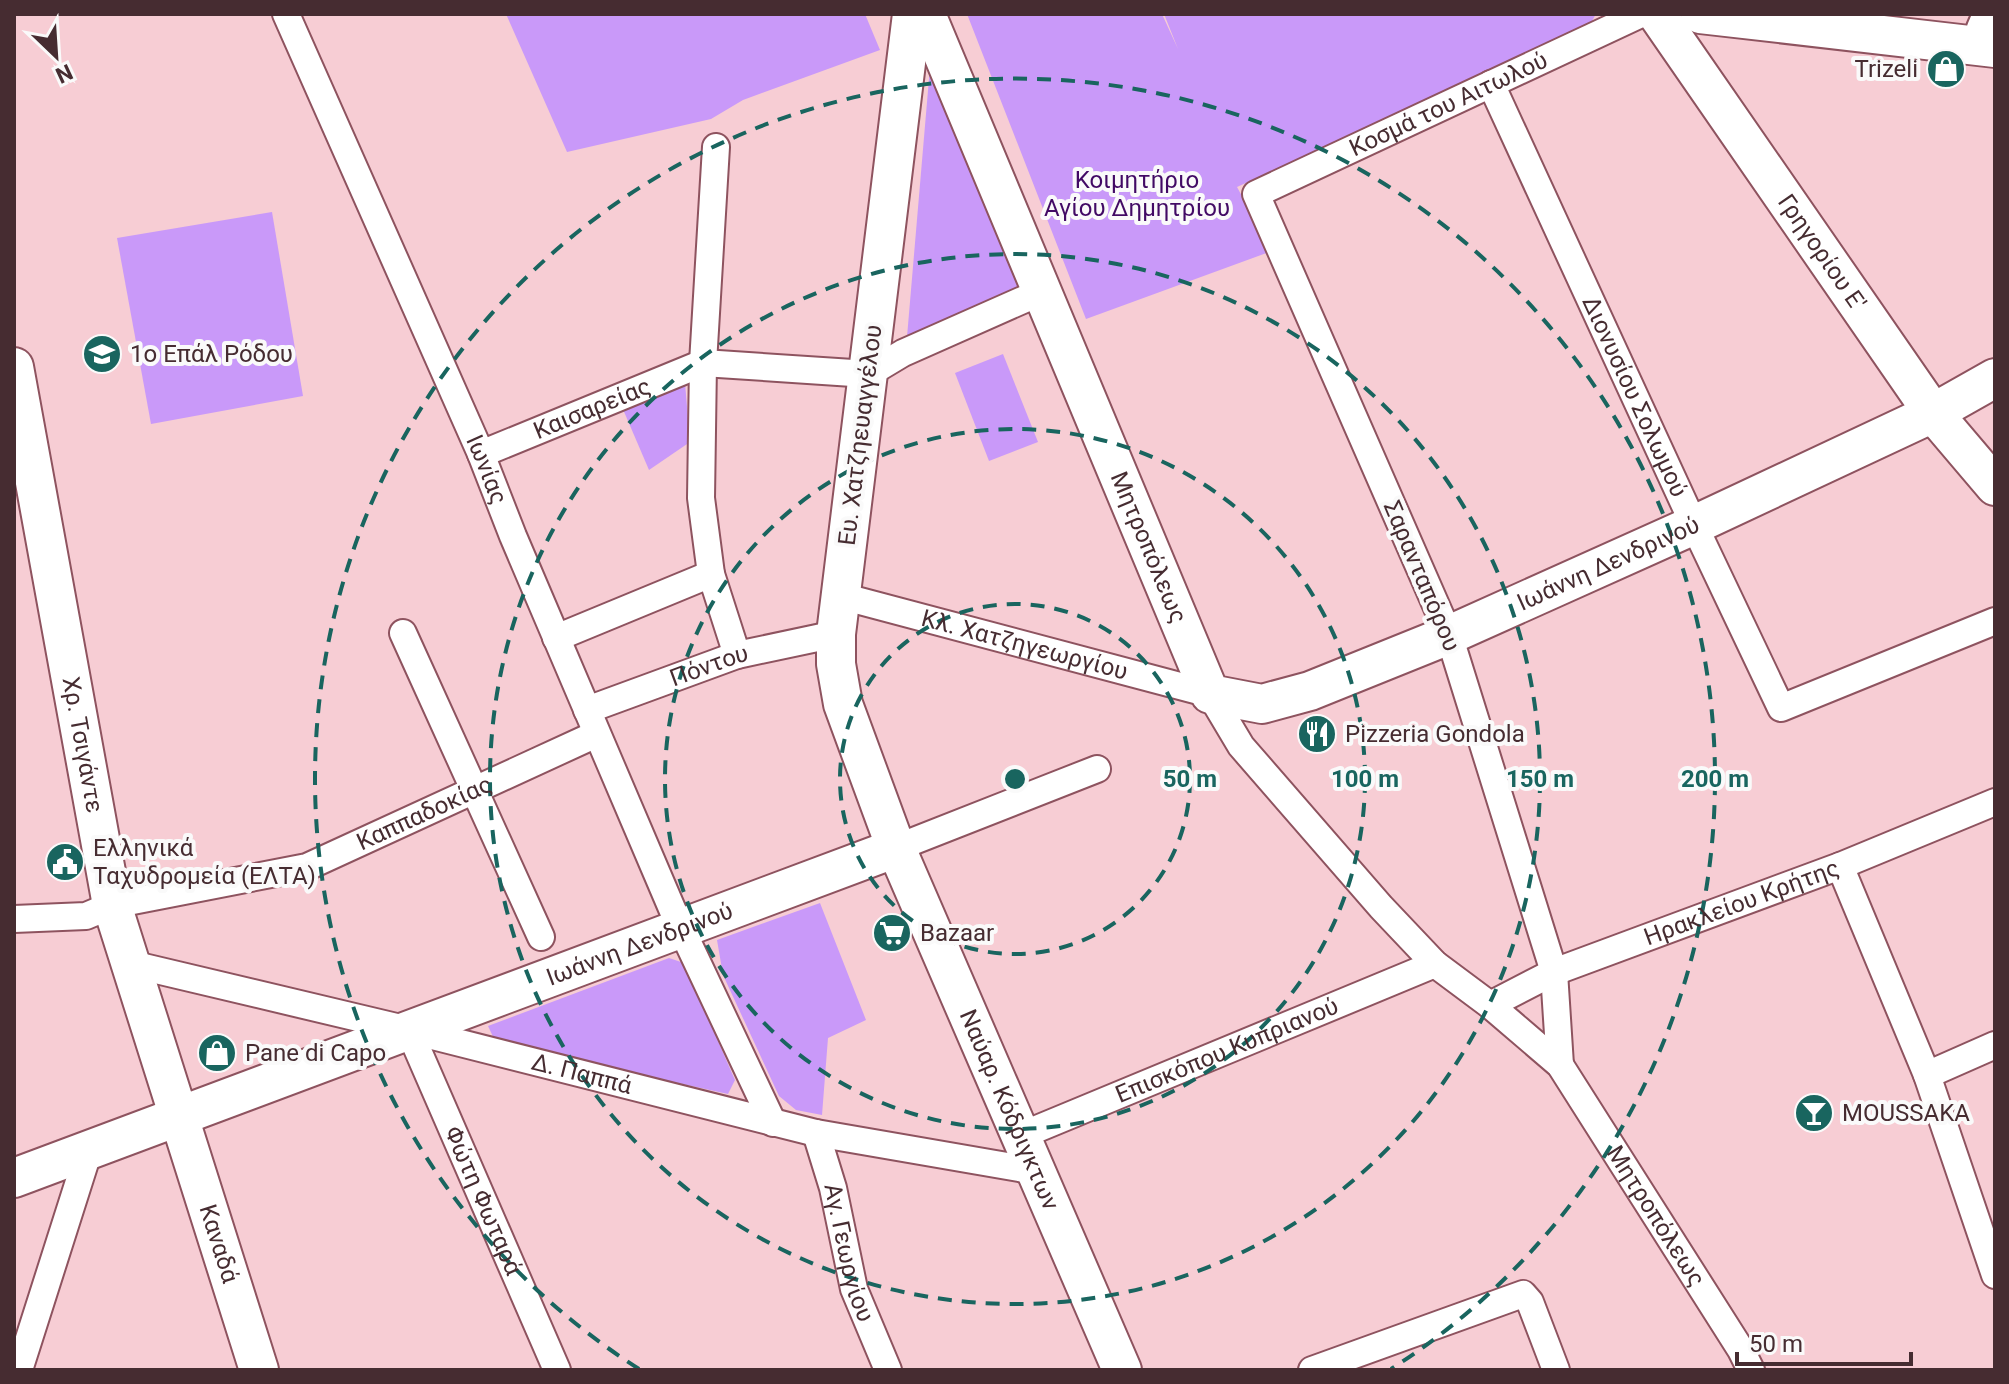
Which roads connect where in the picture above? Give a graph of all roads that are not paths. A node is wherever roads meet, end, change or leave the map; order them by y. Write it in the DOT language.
graph roads {
  1 [pos="286,14"];
  2 [pos="912,14"];
  3 [pos="926,14"];
  4 [pos="1641,14"];
  5 [pos="1657,14"];
  6 [pos="1700,14"];
  7 [pos="1851,14"];
  8 [pos="1987,33"];
  9 [pos="1491,84"];
  10 [pos="716,147"];
  11 [pos="1256,194"];
  12 [pos="1043,291"];
  13 [pos="703,363"];
  14 [pos="14,367"];
  15 [pos="868,374"];
  16 [pos="1995,378"];
  17 [pos="1933,413"];
  18 [pos="481,454"];
  19 [pos="1995,486"];
  20 [pos="1694,525"];
  21 [pos="711,574"];
  22 [pos="841,596"];
  23 [pos="1995,621"];
  24 [pos="403,633"];
  25 [pos="836,634"];
  26 [pos="1449,635"];
  27 [pos="556,638"];
  28 [pos="737,655"];
  29 [pos="1210,694"];
  30 [pos="587,710"];
  31 [pos="590,737"];
  32 [pos="1097,769"];
  33 [pos="474,790"];
  34 [pos="1995,802"];
  35 [pos="896,848"];
  36 [pos="1840,866"];
  37 [pos="112,905"];
  38 [pos="14,919"];
  39 [pos="683,928"];
  40 [pos="541,937"];
  41 [pos="131,964"];
  42 [pos="1435,964"];
  43 [pos="1554,972"];
  44 [pos="1490,1005"];
  45 [pos="409,1030"];
  46 [pos="1995,1045"];
  47 [pos="1560,1065"];
  48 [pos="1927,1075"];
  49 [pos="180,1115"];
  50 [pos="773,1123"];
  51 [pos="816,1133"];
  52 [pos="1020,1136"];
  53 [pos="89,1150"];
  54 [pos="1036,1171"];
  55 [pos="14,1178"];
  56 [pos="1995,1275"];
  57 [pos="19,1370"];
  58 [pos="259,1370"];
  59 [pos="557,1370"];
  60 [pos="888,1370"];
  61 [pos="1122,1370"];
  62 [pos="1312,1370"];
  63 [pos="1556,1370"];
  64 [pos="1751,1370"];
  1 -- 18 [label="street, Ιωνίας"];
  2 -- 15 [label="street, Ευ. Χατζηευαγγέλου"];
  3 -- 12 [label="street, Μητροπόλεως"];
  4 -- 9 [label="street, Κοσμά του Αιτωλού"];
  5 -- 17 [label="street, Γρηγορίου Ε'"];
  6 -- 8 [label="street"];
  7 -- 8 [label="street"];
  9 -- 11 [label="street, Κοσμά του Αιτωλού"];
  9 -- 20 [label="street, Διονυσίου Σολωμού"];
  10 -- 13 [label="street"];
  11 -- 26 [label="street, Σαρανταπόρου"];
  12 -- 15 [label="street"];
  12 -- 29 [label="street, Μητροπόλεως"];
  13 -- 15 [label="street, Καισαρείας"];
  13 -- 18 [label="street, Καισαρείας"];
  13 -- 21 [label="street"];
  14 -- 37 [label="street, Χρ. Τσιγάντε"];
  15 -- 22 [label="street, Ευ. Χατζηευαγγέλου"];
  16 -- 17 [label="street, Ιωάννη Δενδρινού"];
  17 -- 19 [label="street, Γρηγορίου Ε'"];
  17 -- 20 [label="street, Ιωάννη Δενδρινού"];
  18 -- 27 [label="street, Ιωνίας"];
  20 -- 23 [label="street, Διονυσίου Σολωμού"];
  20 -- 26 [label="street, Ιωάννη Δενδρινού"];
  21 -- 27 [label="street"];
  21 -- 28 [label="street"];
  22 -- 25 [label="street, Ευ. Χατζηευαγγέλου"];
  22 -- 29 [label="street, Κλ. Χατζηγεωργίου"];
  24 -- 33 [label="street"];
  25 -- 28 [label="street, Πόντου"];
  25 -- 35 [label="street, Ευ. Χατζηευαγγέλου"];
  26 -- 29 [label="street, Ιωάννη Δενδρινού"];
  26 -- 43 [label="street, Σαρανταπόρου"];
  27 -- 30 [label="street, Ιωνίας"];
  28 -- 30 [label="street, Πόντου"];
  29 -- 42 [label="street, Μητροπόλεως"];
  30 -- 39 [label="street, Ιωνίας"];
  31 -- 33 [label="street, Καππαδοκίας"];
  32 -- 35 [label="street, Ιωάννη Δενδρινού"];
  33 -- 37 [label="street, Καππαδοκίας"];
  33 -- 40 [label="street"];
  34 -- 36 [label="street, Ηρακλείου Κρήτης"];
  35 -- 39 [label="street, Ιωάννη Δενδρινού"];
  35 -- 52 [label="street, Ναύαρ. Κόδριγκτων"];
  36 -- 43 [label="street, Ηρακλείου Κρήτης"];
  36 -- 48 [label="street"];
  37 -- 38 [label="street, Καππαδοκίας"];
  37 -- 41 [label="street, Χρ. Τσιγάντε"];
  39 -- 45 [label="street, Ιωάννη Δενδρινού"];
  39 -- 50 [label="street, Ιωνίας"];
  41 -- 45 [label="street, Δ. Παππά"];
  41 -- 49 [label="street, Χρ. Τσιγάντε"];
  42 -- 44 [label="street, Μητροπόλεως"];
  42 -- 52 [label="street, Επισκόπου Κυπριανού"];
  43 -- 44 [label="street, Ηρακλείου Κρήτης"];
  43 -- 47 [label="street, Σαρανταπόρου"];
  44 -- 47 [label="street, Μητροπόλεως"];
  45 -- 49 [label="street, Ιωάννη Δενδρινού"];
  45 -- 50 [label="street, Δ. Παππά"];
  45 -- 59 [label="street, Φώτη Φωταρά"];
  46 -- 48 [label="street"];
  47 -- 64 [label="street, Μητροπόλεως"];
  48 -- 56 [label="street"];
  49 -- 53 [label="street, Ιωάννη Δενδρινού"];
  49 -- 58 [label="street, Καναδά"];
  50 -- 51 [label="street, Δ. Παππά"];
  51 -- 54 [label="street, Δ. Παππά"];
  51 -- 60 [label="street, Αγ. Γεωργίου"];
  52 -- 54 [label="street, Ναύαρ. Κόδριγκτων"];
  53 -- 55 [label="street, Ιωάννη Δενδρινού"];
  53 -- 57 [label="street"];
  54 -- 61 [label="street, Ναύαρ. Κόδριγκτων"];
  62 -- 63 [label="street"];
}
